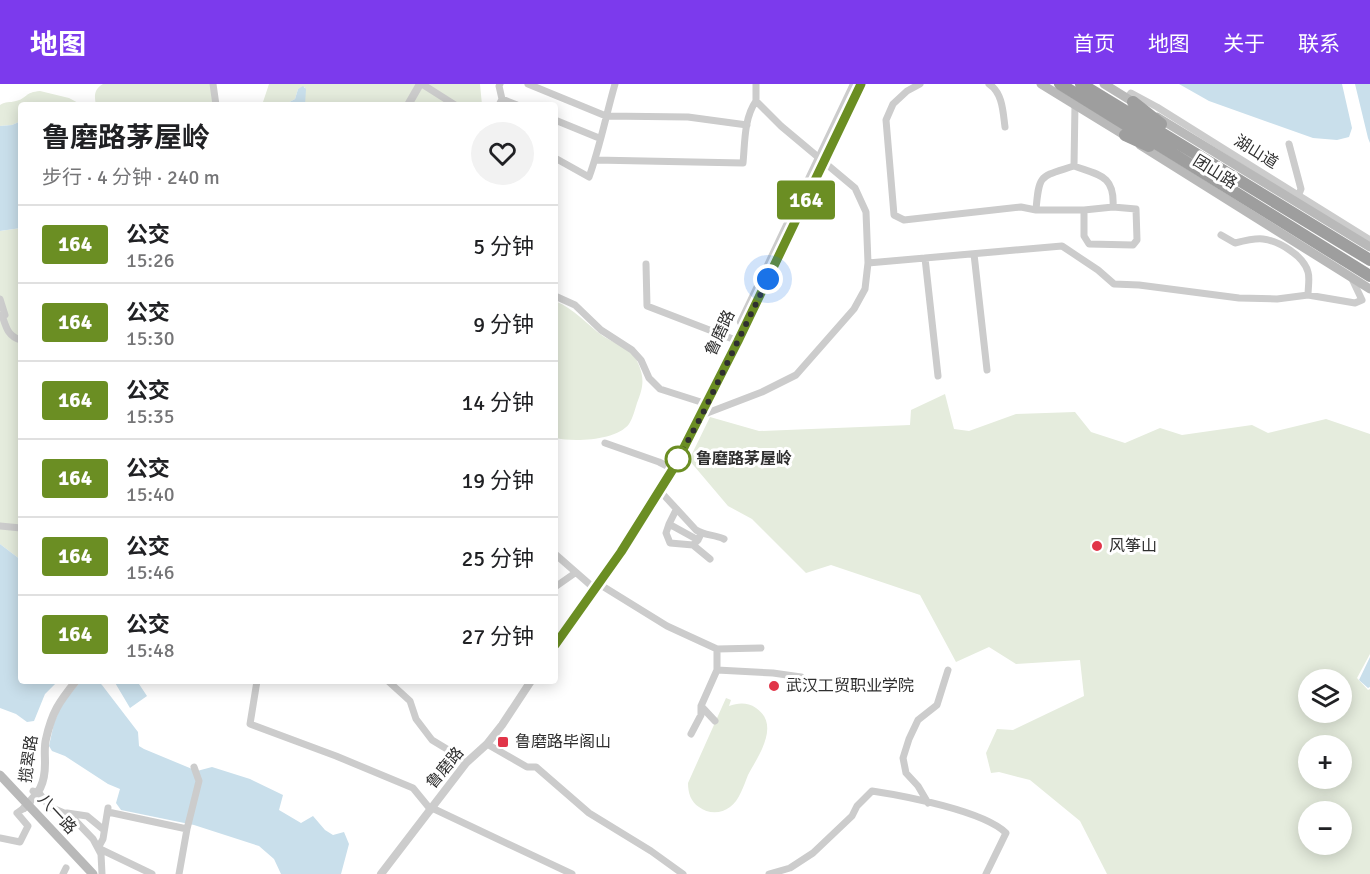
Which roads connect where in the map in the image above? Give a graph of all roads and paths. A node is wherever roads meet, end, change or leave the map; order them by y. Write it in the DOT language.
graph roads {
  1 [pos="213,84"];
  2 [pos="420,84"];
  3 [pos="500,84"];
  4 [pos="528,84"];
  5 [pos="615,84"];
  6 [pos="756,84"];
  7 [pos="854,84"];
  8 [pos="861,84"];
  9 [pos="920,84"];
  10 [pos="990,84"];
  11 [pos="1041,84"];
  12 [pos="1060,84"];
  13 [pos="1081,84"];
  14 [pos="1104,84"];
  15 [pos="1130,100"];
  16 [pos="756,101"];
  17 [pos="216,102"];
  18 [pos="410,102"];
  19 [pos="450,102"];
  20 [pos="500,102"];
  21 [pos="1075,104"];
  22 [pos="606,116"];
  23 [pos="558,121"];
  24 [pos="747,125"];
  25 [pos="1005,127"];
  26 [pos="1125,135"];
  27 [pos="599,138"];
  28 [pos="1289,144"];
  29 [pos="558,160"];
  30 [pos="595,160"];
  31 [pos="821,161"];
  32 [pos="1074,166"];
  33 [pos="1206,166"];
  34 [pos="1297,198"];
  35 [pos="1113,207"];
  36 [pos="1036,210"];
  37 [pos="1084,210"];
  38 [pos="1221,235"];
  39 [pos="1370,240"];
  40 [pos="1370,248"];
  41 [pos="974,254"];
  42 [pos="925,258"];
  43 [pos="1370,260"];
  44 [pos="868,263"];
  45 [pos="646,264"];
  46 [pos="1357,274"];
  47 [pos="1370,277"];
  48 [pos="1370,289"];
  49 [pos="1308,295"];
  50 [pos="558,297"];
  51 [pos="0,299"];
  52 [pos="1,316"];
  53 [pos="18,338"];
  54 [pos="736,340"];
  55 [pos="987,370"];
  56 [pos="938,376"];
  57 [pos="705,404"];
  58 [pos="702,415"];
  59 [pos="692,432"];
  60 [pos="605,443"];
  61 [pos="673,469"];
  62 [pos="660,491"];
  63 [pos="676,510"];
  64 [pos="669,524"];
  65 [pos="0,526"];
  66 [pos="18,528"];
  67 [pos="724,538"];
  68 [pos="697,540"];
  69 [pos="558,557"];
  70 [pos="710,559"];
  71 [pos="575,573"];
  72 [pos="558,585"];
  73 [pos="597,587"];
  74 [pos="558,638"];
  75 [pos="761,648"];
  76 [pos="717,649"];
  77 [pos="717,670"];
  78 [pos="948,670"];
  79 [pos="801,677"];
  80 [pos="74,684"];
  81 [pos="257,684"];
  82 [pos="391,684"];
  83 [pos="529,684"];
  84 [pos="701,706"];
  85 [pos="716,721"];
  86 [pos="691,734"];
  87 [pos="487,744"];
  88 [pos="466,763"];
  89 [pos="194,767"];
  90 [pos="0,775"];
  91 [pos="0,783"];
  92 [pos="36,792"];
  93 [pos="17,797"];
  94 [pos="928,803"];
  95 [pos="26,806"];
  96 [pos="432,809"];
  97 [pos="66,813"];
  98 [pos="187,829"];
  99 [pos="104,830"];
  100 [pos="0,838"];
  101 [pos="98,848"];
  102 [pos="85,874"];
  103 [pos="93,874"];
  104 [pos="102,874"];
  105 [pos="152,874"];
  106 [pos="179,874"];
  107 [pos="381,874"];
  108 [pos="572,874"];
  109 [pos="683,874"];
  110 [pos="770,874"];
  111 [pos="986,874"];
  1 -- 17 [label="street"];
  2 -- 18 [label="street"];
  2 -- 19 [label="street"];
  3 -- 20 [label="street"];
  4 -- 22 [label="street"];
  5 -- 22 [label="street"];
  6 -- 16 [label="street"];
  7 -- 31 [label="street, 鲁磨路"];
  8 -- 31 [label="street, 鲁磨路"];
  9 -- 36 [label="street"];
  10 -- 25 [label="street"];
  11 -- 21 [label="main road, 团山路"];
  12 -- 33 [label="highway, 团山路"];
  13 -- 33 [label="highway, 团山路"];
  14 -- 15 [label="main road, 团山路"];
  15 -- 33 [label="highway"];
  15 -- 34 [label="main road, 团山路"];
  16 -- 24 [label="street"];
  16 -- 31 [label="street"];
  21 -- 26 [label="main road, 团山路"];
  21 -- 32 [label="street"];
  22 -- 24 [label="street"];
  22 -- 27 [label="street"];
  23 -- 27 [label="street"];
  24 -- 30 [label="street"];
  26 -- 33 [label="highway"];
  26 -- 46 [label="main road, 团山路"];
  27 -- 30 [label="street"];
  28 -- 34 [label="street"];
  29 -- 30 [label="street"];
  31 -- 44 [label="street"];
  31 -- 54 [label="street, 鲁磨路"];
  32 -- 35 [label="street"];
  32 -- 36 [label="street"];
  33 -- 43 [label="highway, 团山路"];
  33 -- 46 [label="highway, 团山路"];
  34 -- 39 [label="street"];
  34 -- 40 [label="main road, 团山路"];
  35 -- 37 [label="street"];
  35 -- 37 [label="street"];
  36 -- 37 [label="street"];
  38 -- 49 [label="street"];
  41 -- 42 [label="street"];
  41 -- 49 [label="street"];
  41 -- 55 [label="street"];
  42 -- 44 [label="street"];
  42 -- 56 [label="street"];
  44 -- 58 [label="street"];
  45 -- 54 [label="street"];
  46 -- 47 [label="highway, 团山路"];
  46 -- 48 [label="main road, 团山路"];
  46 -- 49 [label="street"];
  50 -- 57 [label="street"];
  51 -- 52 [label="street"];
  52 -- 53 [label="street"];
  54 -- 57 [label="street, 鲁磨路"];
  57 -- 58 [label="street, 鲁磨路"];
  57 -- 59 [label="street, 鲁磨路"];
  58 -- 59 [label="street, 鲁磨路"];
  59 -- 61 [label="street, 鲁磨路"];
  60 -- 61 [label="street"];
  61 -- 62 [label="street, 鲁磨路"];
  62 -- 63 [label="street"];
  62 -- 73 [label="street, 鲁磨路"];
  63 -- 64 [label="street"];
  63 -- 68 [label="street"];
  64 -- 68 [label="street"];
  64 -- 68 [label="street"];
  65 -- 66 [label="street"];
  67 -- 68 [label="street"];
  68 -- 70 [label="street"];
  69 -- 71 [label="street"];
  71 -- 72 [label="street"];
  71 -- 73 [label="street"];
  73 -- 74 [label="street, 鲁磨路"];
  73 -- 76 [label="street"];
  75 -- 76 [label="street"];
  76 -- 77 [label="street"];
  77 -- 79 [label="street"];
  77 -- 84 [label="street"];
  78 -- 94 [label="street"];
  80 -- 92 [label="street, 揽翠路"];
  81 -- 96 [label="street"];
  82 -- 88 [label="street"];
  83 -- 87 [label="street, 鲁磨路"];
  84 -- 85 [label="street"];
  84 -- 86 [label="street"];
  87 -- 88 [label="street, 鲁磨路"];
  87 -- 109 [label="street"];
  88 -- 96 [label="street, 鲁磨路"];
  89 -- 98 [label="street"];
  90 -- 93 [label="main road, 八一路"];
  91 -- 93 [label="main road, 八一路"];
  92 -- 95 [label="street, 揽翠路"];
  92 -- 97 [label="street"];
  93 -- 95 [label="main road, 八一路"];
  94 -- 110 [label="street"];
  94 -- 111 [label="street"];
  95 -- 100 [label="street"];
  95 -- 102 [label="main road, 八一路"];
  95 -- 103 [label="main road, 八一路"];
  96 -- 107 [label="street, 鲁磨路"];
  96 -- 108 [label="street"];
  97 -- 99 [label="street"];
  97 -- 101 [label="street"];
  98 -- 99 [label="street"];
  98 -- 106 [label="street"];
  99 -- 101 [label="street"];
  101 -- 104 [label="street"];
  101 -- 105 [label="street"];
}
